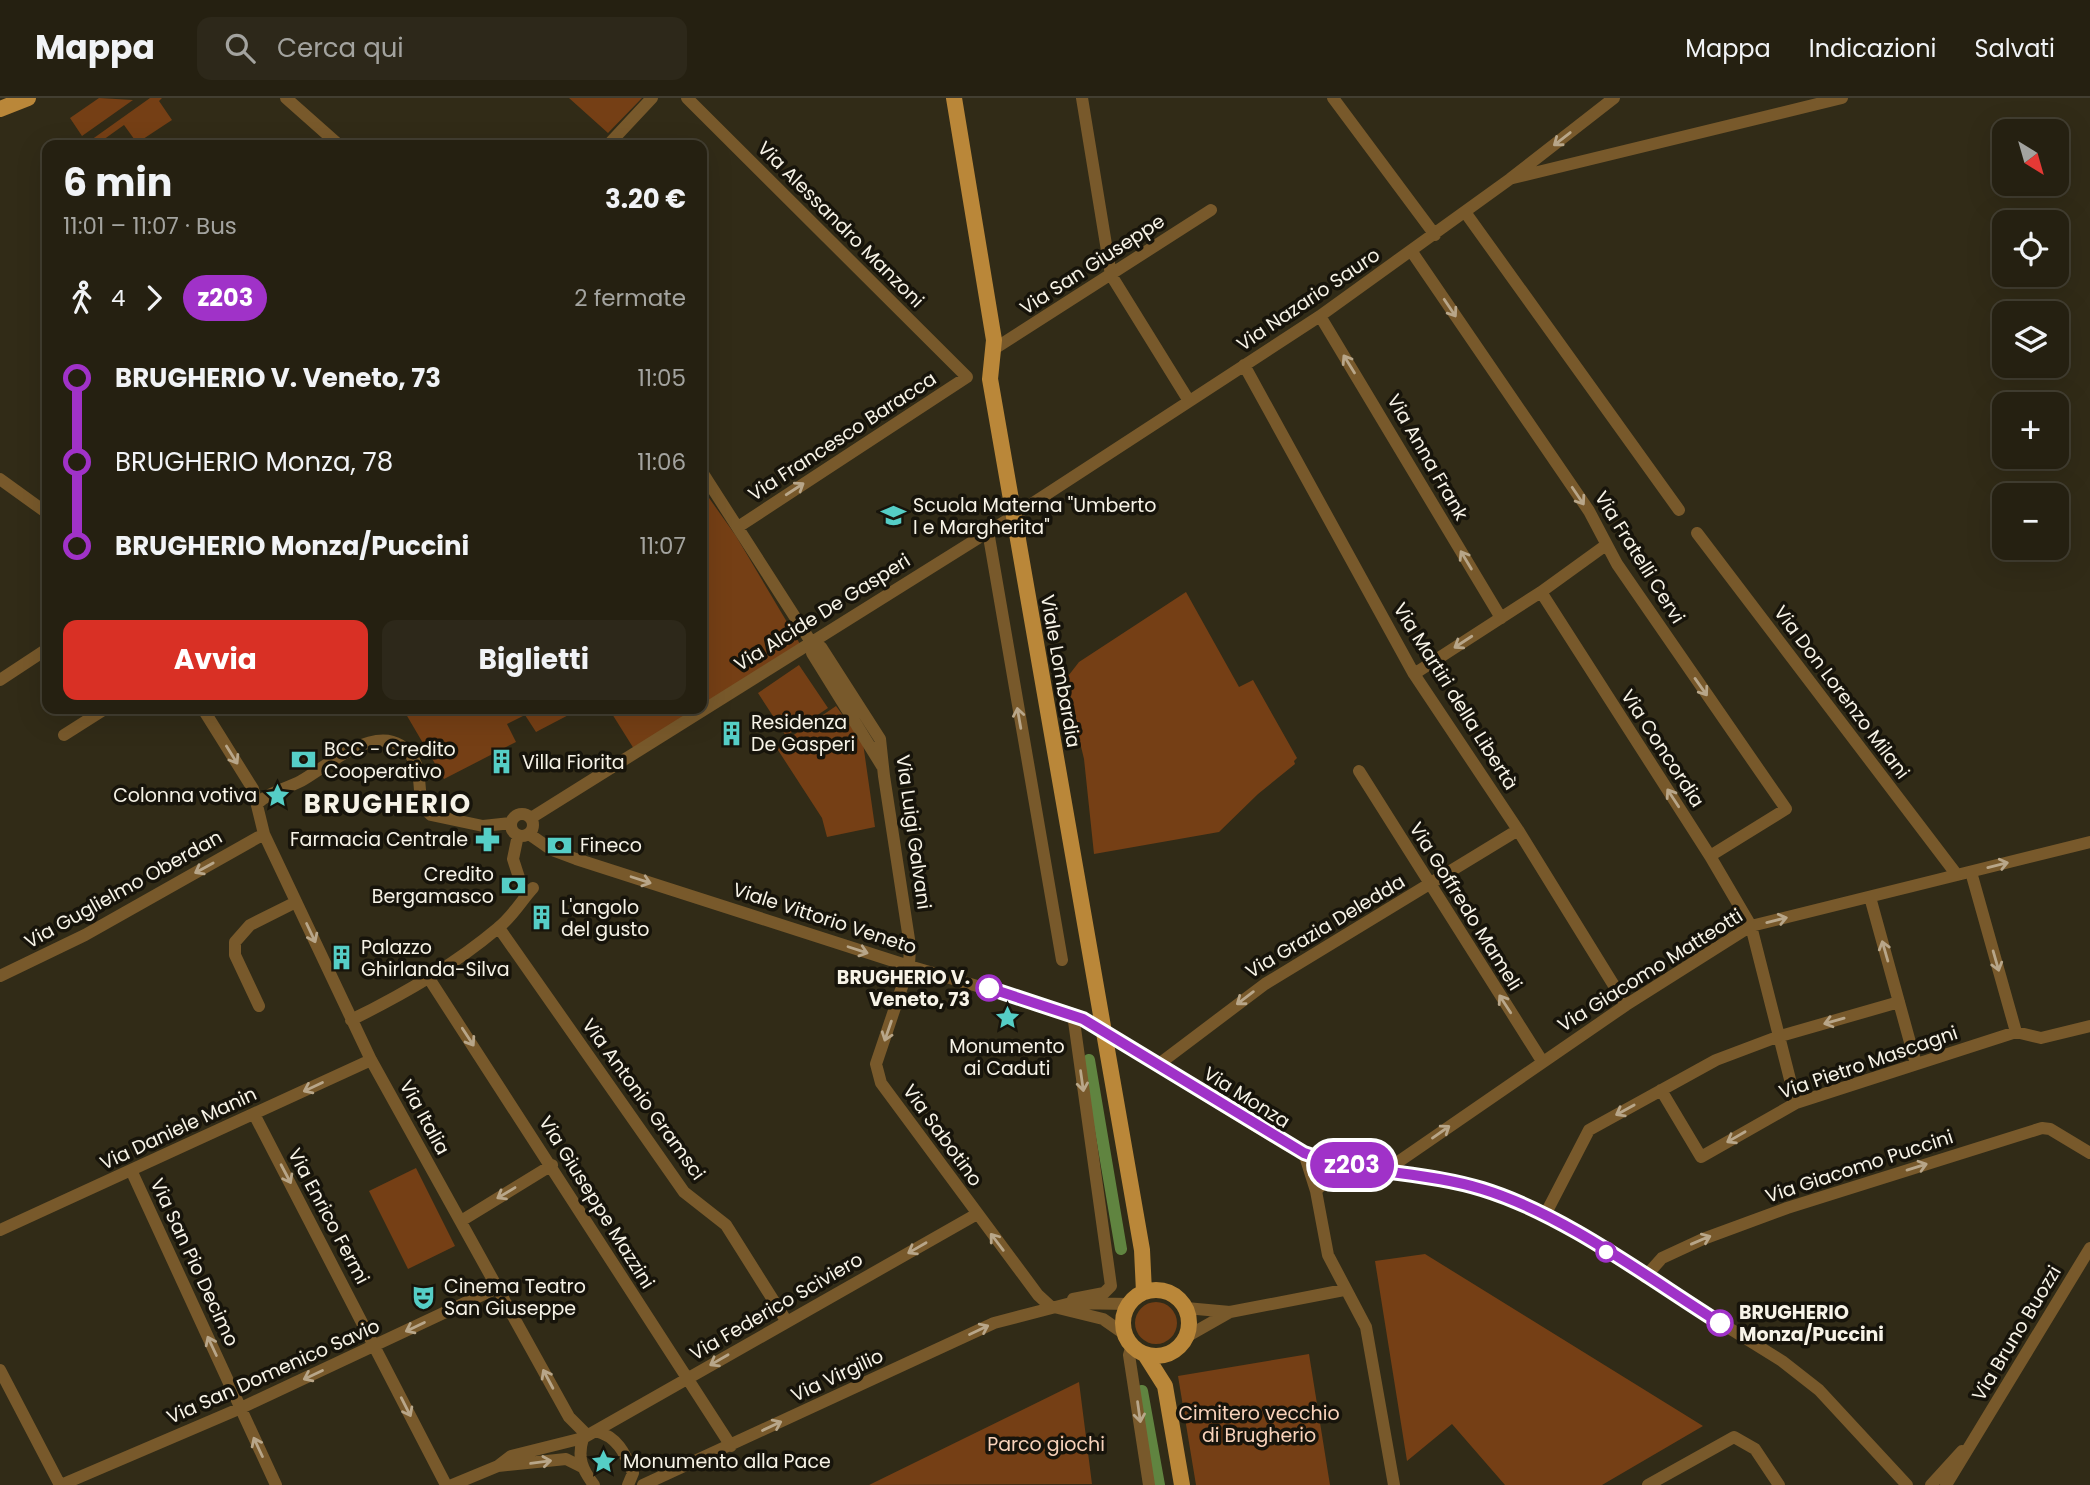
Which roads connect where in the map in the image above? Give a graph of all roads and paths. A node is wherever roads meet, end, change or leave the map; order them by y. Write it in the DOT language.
graph roads {
  1 [pos="28,98"];
  2 [pos="286,98"];
  3 [pos="652,98"];
  4 [pos="687,98"];
  5 [pos="954,98"];
  6 [pos="1082,98"];
  7 [pos="1333,98"];
  8 [pos="1614,98"];
  9 [pos="1842,98"];
  10 [pos="0,109"];
  11 [pos="333,140"];
  12 [pos="613,140"];
  13 [pos="1510,179"];
  14 [pos="1211,210"];
  15 [pos="1465,212"];
  16 [pos="1435,234"];
  17 [pos="1412,252"];
  18 [pos="1111,275"];
  19 [pos="1320,316"];
  20 [pos="994,349"];
  21 [pos="1244,365"];
  22 [pos="967,377"];
  23 [pos="1189,401"];
  24 [pos="0,479"];
  25 [pos="707,480"];
  26 [pos="42,509"];
  27 [pos="1679,510"];
  28 [pos="1013,516"];
  29 [pos="738,527"];
  30 [pos="988,531"];
  31 [pos="1697,533"];
  32 [pos="1606,545"];
  33 [pos="1541,592"];
  34 [pos="1501,618"];
  35 [pos="811,642"];
  36 [pos="42,652"];
  37 [pos="1415,674"];
  38 [pos="1,676"];
  39 [pos="707,707"];
  40 [pos="97,714"];
  41 [pos="206,714"];
  42 [pos="695,714"];
  43 [pos="64,735"];
  44 [pos="1359,771"];
  45 [pos="258,803"];
  46 [pos="531,818"];
  47 [pos="511,824"];
  48 [pos="1518,830"];
  49 [pos="264,834"];
  50 [pos="524,835"];
  51 [pos="2090,842"];
  52 [pos="1710,856"];
  53 [pos="1971,872"];
  54 [pos="1957,875"];
  55 [pos="1429,886"];
  56 [pos="1870,897"];
  57 [pos="296,902"];
  58 [pos="1751,926"];
  59 [pos="499,928"];
  60 [pos="1062,960"];
  61 [pos="909,967"];
  62 [pos="0,976"];
  63 [pos="430,980"];
  64 [pos="1899,1002"];
  65 [pos="1626,1005"];
  66 [pos="259,1006"];
  67 [pos="1073,1014"];
  68 [pos="351,1020"];
  69 [pos="2090,1026"];
  70 [pos="1101,1030"];
  71 [pos="2016,1032"];
  72 [pos="1777,1037"];
  73 [pos="372,1060"];
  74 [pos="1542,1062"];
  75 [pos="1159,1064"];
  76 [pos="1916,1064"];
  77 [pos="1661,1090"];
  78 [pos="1796,1103"];
  79 [pos="254,1114"];
  80 [pos="1304,1153"];
  81 [pos="2090,1153"];
  82 [pos="1342,1163"];
  83 [pos="552,1165"];
  84 [pos="131,1170"];
  85 [pos="1385,1171"];
  86 [pos="1316,1191"];
  87 [pos="976,1214"];
  88 [pos="1545,1216"];
  89 [pos="461,1220"];
  90 [pos="0,1230"];
  91 [pos="2090,1248"];
  92 [pos="1142,1250"];
  93 [pos="1645,1276"];
  94 [pos="499,1287"];
  95 [pos="1344,1290"];
  96 [pos="1144,1292"];
  97 [pos="1168,1292"];
  98 [pos="1129,1304"];
  99 [pos="1050,1306"];
  100 [pos="1186,1308"];
  101 [pos="1230,1312"];
  102 [pos="787,1322"];
  103 [pos="1129,1340"];
  104 [pos="1181,1343"];
  105 [pos="375,1346"];
  106 [pos="1146,1356"];
  107 [pos="0,1370"];
  108 [pos="686,1379"];
  109 [pos="1165,1386"];
  110 [pos="241,1408"];
  111 [pos="588,1434"];
  112 [pos="1974,1438"];
  113 [pos="731,1446"];
  114 [pos="1881,1461"];
  115 [pos="498,1466"];
  116 [pos="582,1467"];
  117 [pos="1665,1481"];
  118 [pos="60,1485"];
  119 [pos="276,1485"];
  120 [pos="446,1485"];
  121 [pos="452,1485"];
  122 [pos="594,1485"];
  123 [pos="628,1485"];
  124 [pos="643,1485"];
  125 [pos="1149,1485"];
  126 [pos="1182,1485"];
  127 [pos="1394,1485"];
  128 [pos="1648,1485"];
  129 [pos="1779,1485"];
  130 [pos="1893,1485"];
  131 [pos="1907,1485"];
  132 [pos="1931,1485"];
  133 [pos="1946,1485"];
  1 -- 10 [label="main road"];
  2 -- 11 [label="street"];
  3 -- 12 [label="street"];
  4 -- 22 [label="street, Via Alessandro Manzoni"];
  5 -- 20 [label="main road, Viale Lombardia"];
  6 -- 18 [label="street"];
  7 -- 16 [label="street"];
  8 -- 13 [label="street, Via Nazario Sauro, one-way"];
  9 -- 13 [label="street"];
  13 -- 15 [label="street, Via Nazario Sauro"];
  14 -- 18 [label="street, Via San Giuseppe"];
  15 -- 16 [label="street, Via Nazario Sauro"];
  15 -- 27 [label="street"];
  16 -- 17 [label="street, Via Nazario Sauro"];
  17 -- 19 [label="street, Via Nazario Sauro"];
  17 -- 32 [label="street, Via Fratelli Cervi, one-way"];
  18 -- 20 [label="street, Via San Giuseppe"];
  18 -- 23 [label="street"];
  19 -- 21 [label="street, Via Nazario Sauro"];
  34 -- 19 [label="street, Via Anna Frank, one-way"];
  20 -- 28 [label="main road, Viale Lombardia"];
  21 -- 23 [label="street, Via Nazario Sauro"];
  21 -- 37 [label="street, Via Martiri della Libertà"];
  29 -- 22 [label="street, Via Francesco Baracca, one-way"];
  23 -- 28 [label="street, Via Nazario Sauro"];
  24 -- 26 [label="street"];
  25 -- 29 [label="street, Via Luigi Galvani"];
  28 -- 30 [label="street, Via Alcide De Gasperi"];
  28 -- 70 [label="main road, Viale Lombardia"];
  29 -- 35 [label="street, Via Luigi Galvani"];
  30 -- 35 [label="street, Via Alcide De Gasperi"];
  60 -- 30 [label="street, one-way"];
  31 -- 54 [label="street, Via Don Lorenzo Milani"];
  32 -- 33 [label="street"];
  32 -- 52 [label="street, Via Fratelli Cervi, one-way"];
  33 -- 34 [label="street"];
  52 -- 33 [label="street, Via Concordia, one-way"];
  34 -- 37 [label="street, one-way"];
  35 -- 39 [label="street, Via Alcide De Gasperi"];
  35 -- 61 [label="street, Via Luigi Galvani"];
  36 -- 38 [label="street"];
  37 -- 48 [label="street, Via Martiri della Libertà"];
  40 -- 43 [label="street"];
  41 -- 45 [label="street, Via Italia, one-way"];
  42 -- 46 [label="street, Via Alcide De Gasperi"];
  44 -- 55 [label="street, Via Goffredo Mameli"];
  45 -- 47 [label="street"];
  45 -- 49 [label="street, Via Italia"];
  46 -- 47 [label="street"];
  46 -- 50 [label="street"];
  47 -- 50 [label="street"];
  48 -- 55 [label="street, Via Grazia Deledda"];
  48 -- 65 [label="street, Via Martiri della Libertà"];
  49 -- 57 [label="street, Via Italia"];
  49 -- 62 [label="street, Via Guglielmo Oberdan, one-way"];
  50 -- 59 [label="street"];
  50 -- 61 [label="street, Viale Vittorio Veneto, one-way"];
  53 -- 51 [label="street, Via Giacomo Matteotti, one-way"];
  52 -- 58 [label="street, Via Concordia"];
  53 -- 54 [label="street, Via Giacomo Matteotti"];
  53 -- 71 [label="street, one-way"];
  54 -- 56 [label="street, Via Giacomo Matteotti"];
  74 -- 55 [label="street, Via Goffredo Mameli, one-way"];
  55 -- 75 [label="street, Via Grazia Deledda, one-way"];
  58 -- 56 [label="street, Via Giacomo Matteotti, one-way"];
  64 -- 56 [label="street, one-way"];
  57 -- 66 [label="street"];
  57 -- 68 [label="street, Via Italia, one-way"];
  58 -- 65 [label="street, Via Giacomo Matteotti"];
  58 -- 72 [label="street, Via Concordia"];
  59 -- 63 [label="street"];
  59 -- 102 [label="street, Via Antonio Gramsci"];
  61 -- 67 [label="street, Viale Vittorio Veneto"];
  61 -- 87 [label="street, Via Sabotino, one-way"];
  63 -- 68 [label="street"];
  63 -- 83 [label="street, Via Giuseppe Mazzini, one-way"];
  64 -- 72 [label="street, one-way"];
  64 -- 76 [label="street"];
  65 -- 74 [label="street, Via Giacomo Matteotti"];
  67 -- 70 [label="street, Viale Vittorio Veneto"];
  67 -- 99 [label="street, one-way"];
  68 -- 73 [label="street, Via Italia"];
  69 -- 71 [label="street, Via Pietro Mascagni"];
  70 -- 75 [label="street, Via Monza"];
  70 -- 92 [label="main road, Viale Lombardia"];
  71 -- 76 [label="street, Via Pietro Mascagni"];
  72 -- 77 [label="street"];
  72 -- 78 [label="street, Via Concordia"];
  73 -- 79 [label="street, Via Daniele Manin, one-way"];
  73 -- 89 [label="street, Via Italia"];
  85 -- 74 [label="street, Via Giacomo Matteotti, one-way"];
  75 -- 80 [label="street, Via Monza"];
  76 -- 78 [label="street, Via Pietro Mascagni"];
  78 -- 77 [label="street, Via Pietro Mascagni, one-way"];
  77 -- 88 [label="street, one-way"];
  79 -- 84 [label="street, Via Daniele Manin"];
  79 -- 105 [label="street, Via Enrico Fermi, one-way"];
  80 -- 82 [label="street, Via Monza"];
  80 -- 86 [label="street"];
  93 -- 81 [label="street, Via Giacomo Puccini, one-way"];
  82 -- 85 [label="street, Via Monza"];
  82 -- 86 [label="street"];
  83 -- 89 [label="street, one-way"];
  83 -- 108 [label="street, Via Giuseppe Mazzini"];
  84 -- 90 [label="street, Via Daniele Manin"];
  110 -- 84 [label="street, Via San Pio Decimo, one-way"];
  85 -- 88 [label="street, Via Monza"];
  86 -- 95 [label="street"];
  99 -- 87 [label="street, Via Sabotino, one-way"];
  87 -- 102 [label="street, Via Federico Sciviero, one-way"];
  88 -- 93 [label="street, Via Monza"];
  89 -- 94 [label="street, Via Italia"];
  91 -- 112 [label="street, Via Bruno Buozzi"];
  92 -- 96 [label="main road, Viale Lombardia"];
  92 -- 97 [label="main road, Viale Lombardia"];
  93 -- 114 [label="street, Via Monza"];
  94 -- 105 [label="street, Via San Domenico Savio, one-way"];
  111 -- 94 [label="street, Via Italia, one-way"];
  95 -- 101 [label="street"];
  95 -- 127 [label="street"];
  96 -- 97 [label="main road"];
  96 -- 98 [label="main road"];
  97 -- 100 [label="main road"];
  98 -- 99 [label="street, Via Virgilio"];
  98 -- 103 [label="main road"];
  99 -- 103 [label="street"];
  113 -- 99 [label="street, Via Virgilio, one-way"];
  100 -- 101 [label="street"];
  100 -- 104 [label="main road"];
  101 -- 104 [label="street"];
  102 -- 108 [label="street, Via Federico Sciviero, one-way"];
  103 -- 106 [label="main road"];
  103 -- 125 [label="street, one-way"];
  104 -- 106 [label="main road"];
  104 -- 109 [label="main road"];
  105 -- 110 [label="street, Via San Domenico Savio, one-way"];
  105 -- 120 [label="street, Via Enrico Fermi, one-way"];
  106 -- 109 [label="main road"];
  107 -- 118 [label="street"];
  108 -- 111 [label="street, Via Federico Sciviero"];
  108 -- 113 [label="street, Via Giuseppe Mazzini"];
  109 -- 126 [label="main road"];
  110 -- 118 [label="street, Via San Domenico Savio"];
  119 -- 110 [label="street, Via San Pio Decimo, one-way"];
  111 -- 115 [label="street, Via Federico Sciviero"];
  111 -- 116 [label="street"];
  111 -- 123 [label="street, Via Italia"];
  112 -- 132 [label="street, Via Bruno Buozzi"];
  112 -- 133 [label="street, Via Bruno Buozzi"];
  113 -- 124 [label="street, Via Virgilio"];
  114 -- 130 [label="street, Via Monza"];
  114 -- 131 [label="street, Via Monza"];
  115 -- 116 [label="street, one-way"];
  115 -- 121 [label="street"];
  116 -- 122 [label="street"];
  117 -- 128 [label="street"];
  117 -- 129 [label="street"];
}
